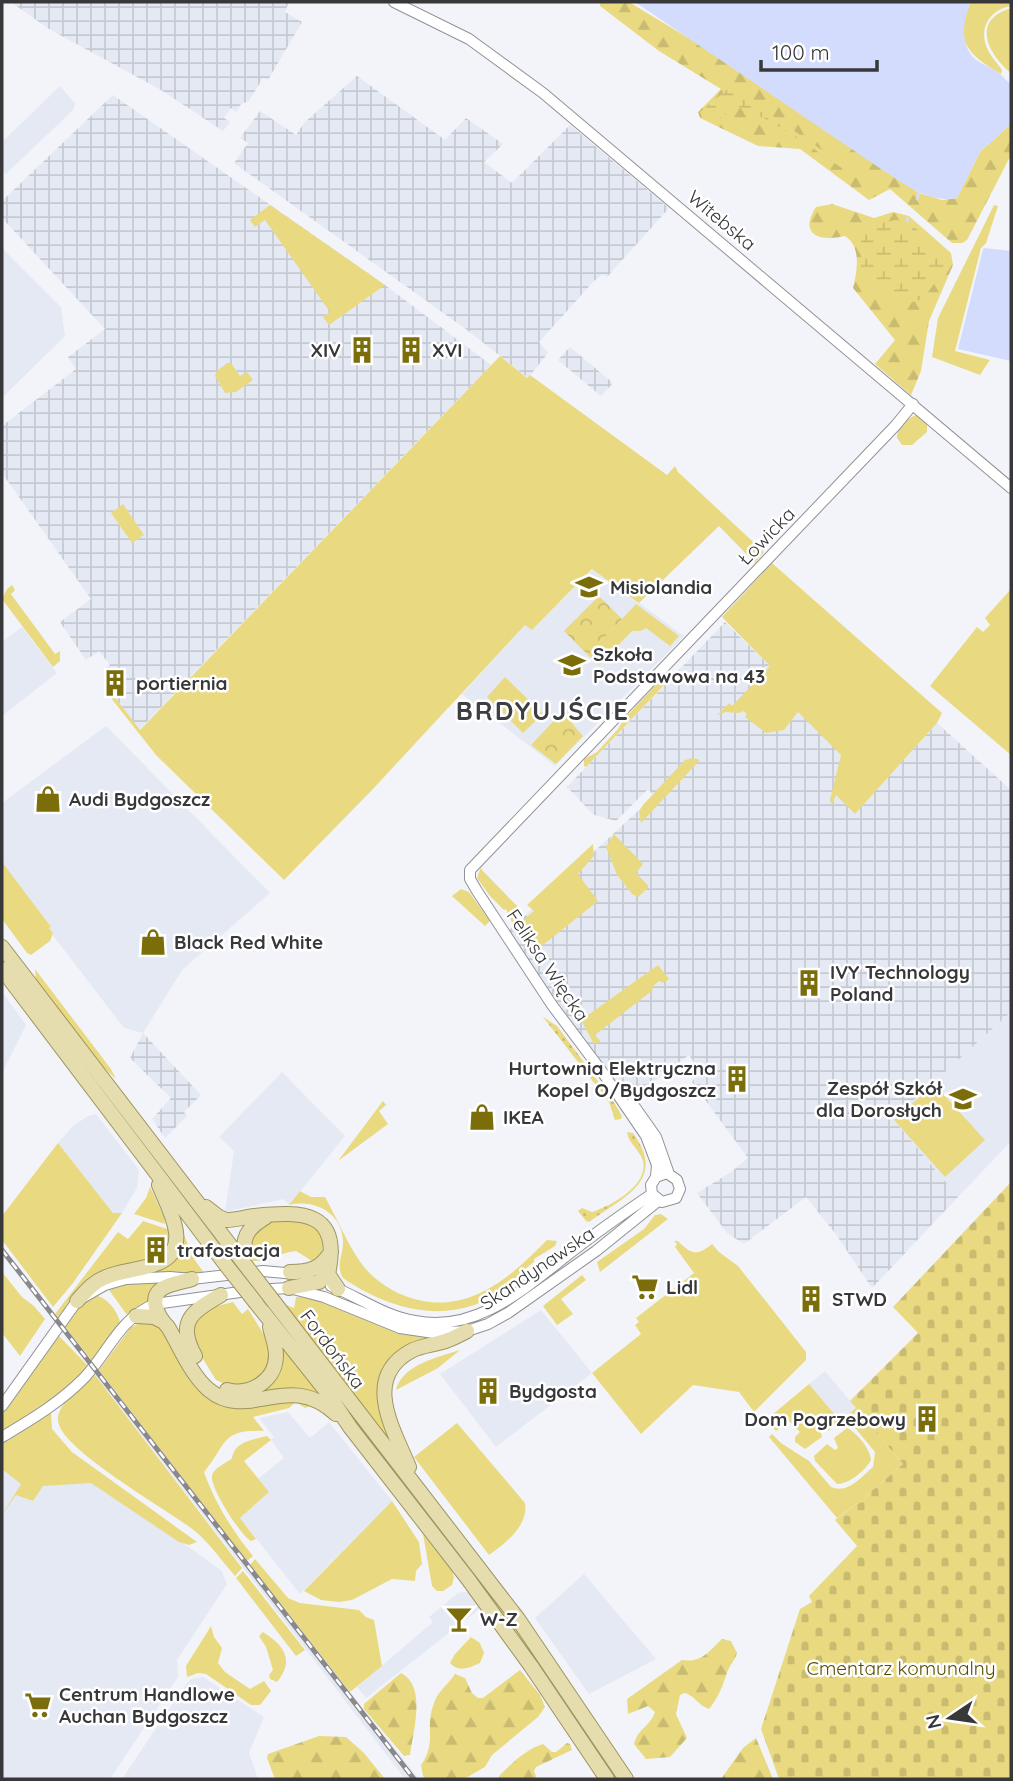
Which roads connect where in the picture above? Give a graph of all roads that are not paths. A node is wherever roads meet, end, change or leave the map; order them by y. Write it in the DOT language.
graph roads {
  1 [pos="394,2"];
  2 [pos="913,404"];
  3 [pos="1011,488"];
  4 [pos="470,873"];
  5 [pos="2,947"];
  6 [pos="2,969"];
  7 [pos="603,1073"];
  8 [pos="152,1168"];
  9 [pos="668,1174"];
  10 [pos="656,1177"];
  11 [pos="191,1196"];
  12 [pos="655,1197"];
  13 [pos="268,1215"];
  14 [pos="331,1252"];
  15 [pos="242,1268"];
  16 [pos="290,1272"];
  17 [pos="324,1278"];
  18 [pos="192,1279"];
  19 [pos="289,1288"];
  20 [pos="338,1289"];
  21 [pos="221,1295"];
  22 [pos="77,1301"];
  23 [pos="155,1304"];
  24 [pos="136,1316"];
  25 [pos="268,1319"];
  26 [pos="162,1321"];
  27 [pos="467,1331"];
  28 [pos="2,1406"];
  29 [pos="350,1427"];
  30 [pos="2,1437"];
  31 [pos="417,1488"];
  32 [pos="607,1779"];
  33 [pos="626,1779"];
  1 -- 2 [label="street, Witebska"];
  2 -- 3 [label="street, Witebska"];
  2 -- 4 [label="street, Łowicka"];
  4 -- 7 [label="street, Feliksa Więcka"];
  5 -- 11 [label="main road, Fordońska"];
  6 -- 8 [label="main road, Fordońska"];
  7 -- 9 [label="street, Feliksa Więcka"];
  7 -- 10 [label="street, Feliksa Więcka"];
  8 -- 22 [label="main road"];
  8 -- 25 [label="main road, Fordońska, bridge"];
  9 -- 10 [label="street"];
  9 -- 12 [label="street"];
  10 -- 12 [label="street"];
  11 -- 13 [label="main road"];
  11 -- 15 [label="main road, Fordońska"];
  12 -- 20 [label="street, Skandynawska"];
  12 -- 27 [label="street, Skandynawska"];
  13 -- 14 [label="main road"];
  13 -- 15 [label="main road"];
  14 -- 16 [label="main road"];
  14 -- 17 [label="main road"];
  15 -- 16 [label="street"];
  15 -- 18 [label="street"];
  15 -- 31 [label="main road, Fordońska, bridge"];
  16 -- 17 [label="street"];
  17 -- 19 [label="main road"];
  17 -- 20 [label="main road"];
  18 -- 22 [label="street"];
  18 -- 23 [label="main road"];
  19 -- 21 [label="street, Skandynawska"];
  19 -- 27 [label="street, Skandynawska"];
  21 -- 23 [label="street, Skandynawska"];
  21 -- 25 [label="main road"];
  22 -- 28 [label="street"];
  23 -- 24 [label="street"];
  23 -- 26 [label="main road"];
  24 -- 26 [label="main road"];
  24 -- 30 [label="street"];
  25 -- 29 [label="main road, Fordońska"];
  26 -- 29 [label="main road"];
  27 -- 31 [label="main road"];
  29 -- 32 [label="main road, Fordońska"];
  31 -- 33 [label="main road, Fordońska"];
}
